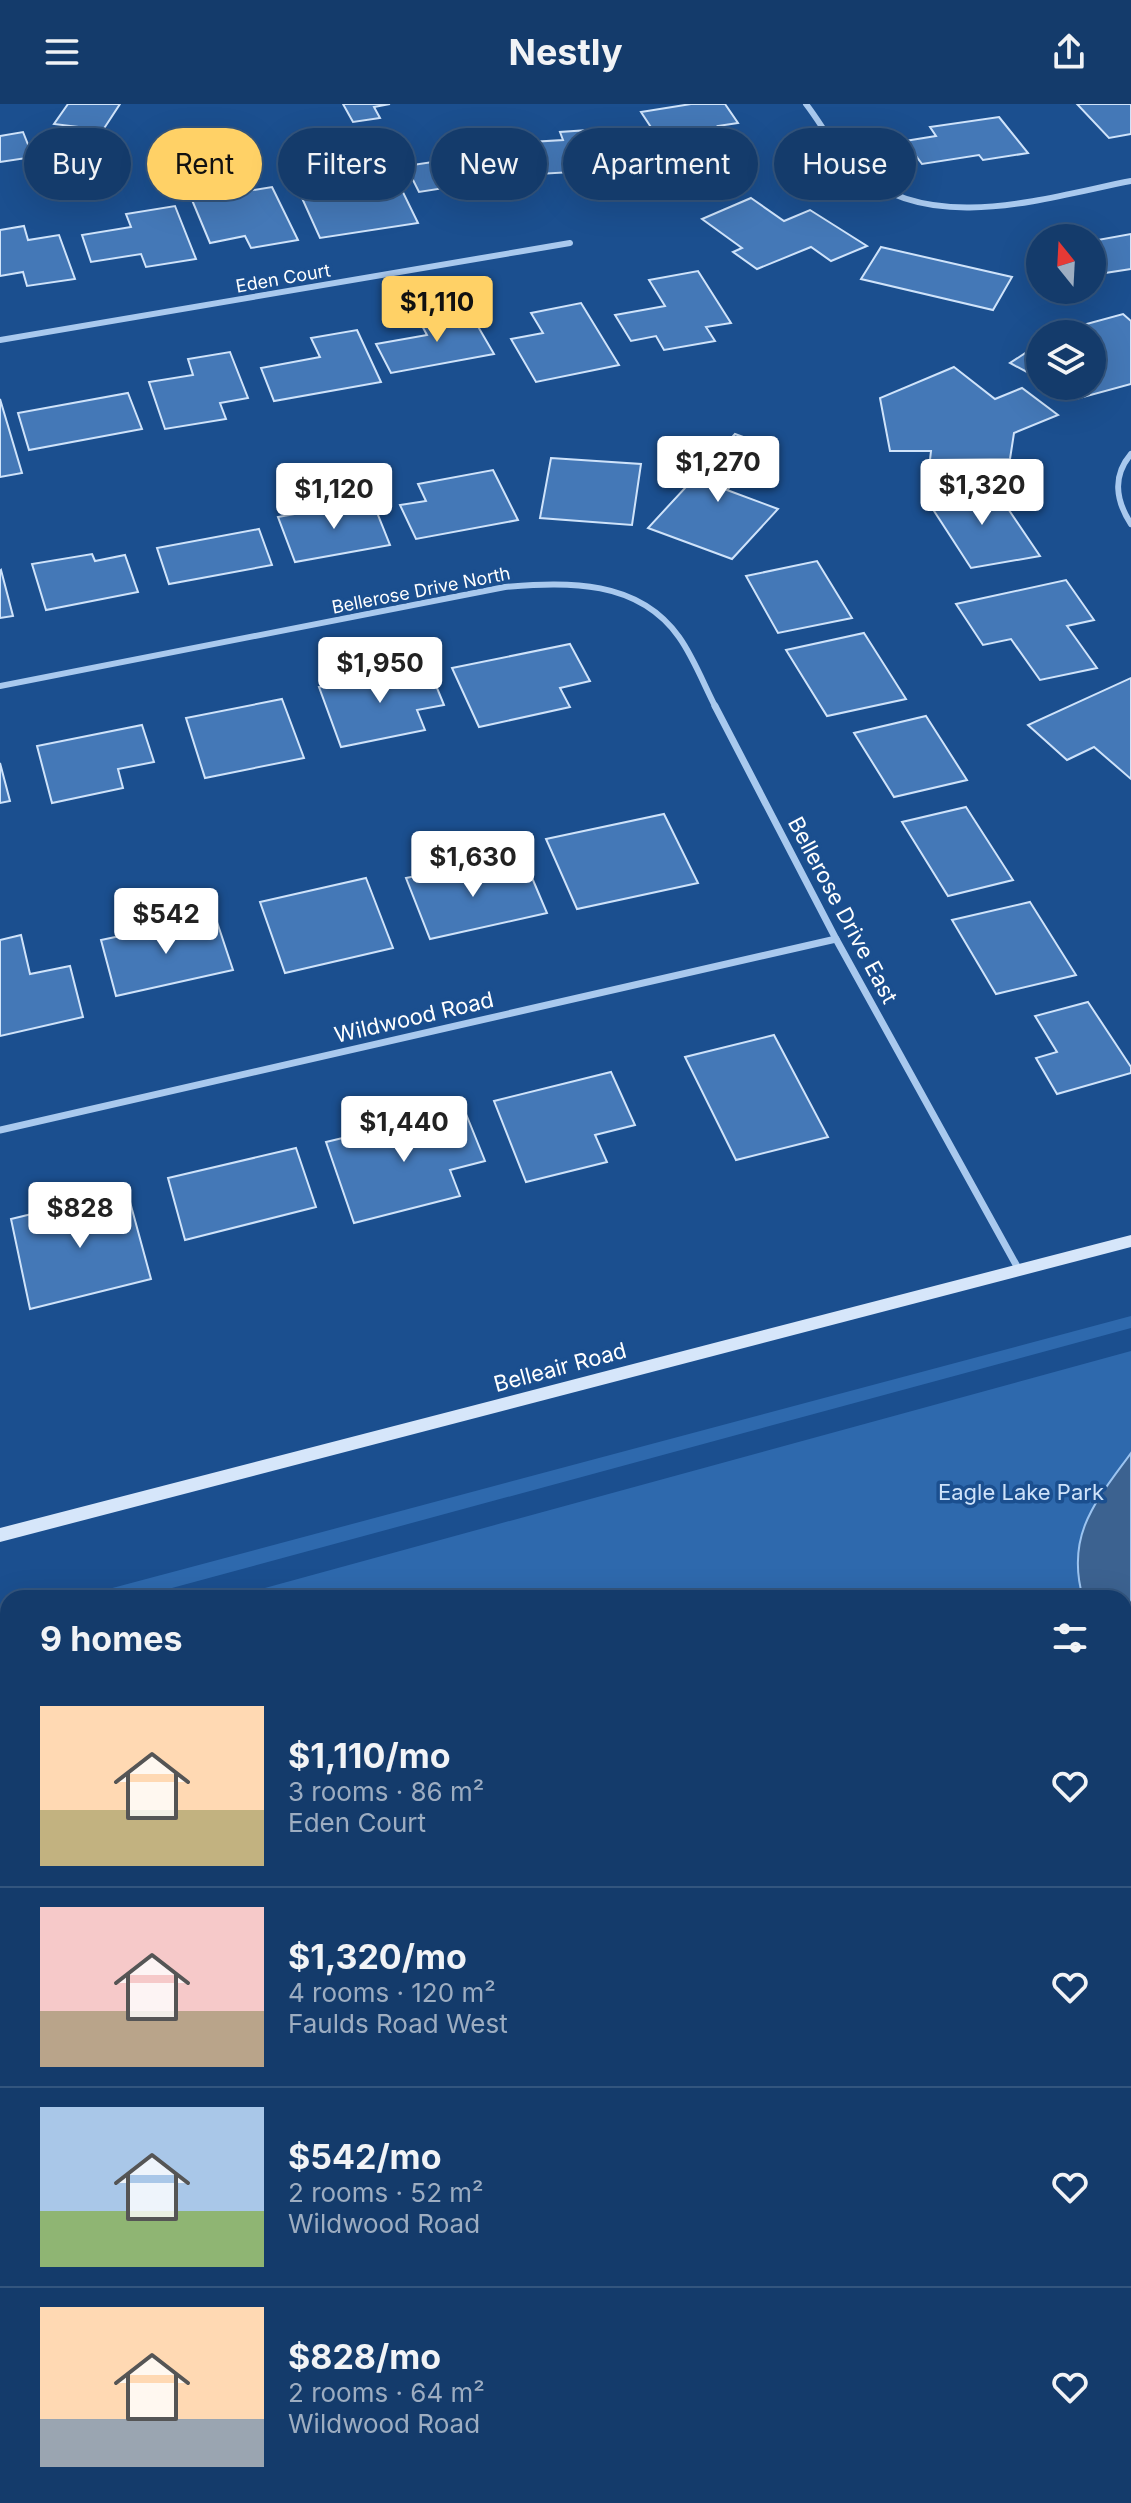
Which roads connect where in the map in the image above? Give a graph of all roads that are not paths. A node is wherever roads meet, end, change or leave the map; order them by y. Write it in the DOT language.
graph roads {
  1 [pos="806,104"];
  2 [pos="1131,181"];
  3 [pos="570,243"];
  4 [pos="0,340"];
  5 [pos="1131,454"];
  6 [pos="1131,524"];
  7 [pos="613,590"];
  8 [pos="0,686"];
  9 [pos="836,939"];
  10 [pos="0,1130"];
  11 [pos="1131,1241"];
  12 [pos="1019,1270"];
  13 [pos="0,1535"];
  1 -- 2 [label="street"];
  3 -- 4 [label="street, Eden Court"];
  5 -- 6 [label="street"];
  7 -- 8 [label="street, Bellerose Drive North"];
  7 -- 9 [label="street, Bellerose Drive East"];
  9 -- 10 [label="street, Wildwood Road"];
  9 -- 12 [label="street, Bellerose Drive East"];
  11 -- 12 [label="main road, Belleair Road"];
  12 -- 13 [label="main road, Belleair Road"];
}
